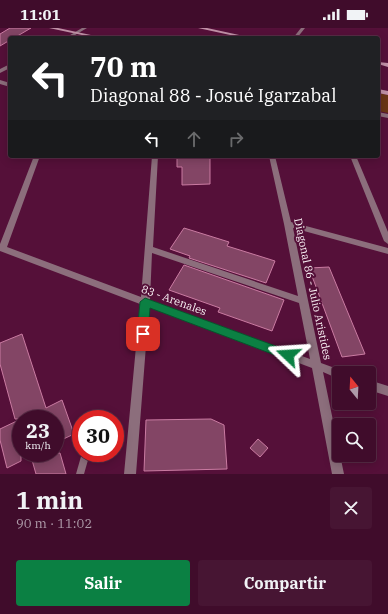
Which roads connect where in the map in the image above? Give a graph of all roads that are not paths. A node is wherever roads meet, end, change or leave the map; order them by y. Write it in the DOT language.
graph roads {
  1 [pos="51,28"];
  2 [pos="85,28"];
  3 [pos="200,28"];
  4 [pos="303,28"];
  5 [pos="77,33"];
  6 [pos="71,36"];
  7 [pos="93,36"];
  8 [pos="241,36"];
  9 [pos="297,36"];
  10 [pos="36,158"];
  11 [pos="155,158"];
  12 [pos="272,158"];
  13 [pos="354,158"];
  14 [pos="288,224"];
  15 [pos="388,241"];
  16 [pos="1,248"];
  17 [pos="149,249"];
  18 [pos="388,251"];
  19 [pos="304,300"];
  20 [pos="145,302"];
  21 [pos="317,366"];
  22 [pos="332,371"];
  23 [pos="376,388"];
  24 [pos="388,392"];
  25 [pos="83,462"];
  26 [pos="80,474"];
  27 [pos="130,474"];
  28 [pos="338,474"];
  1 -- 5 [label="street"];
  2 -- 5 [label="street"];
  3 -- 8 [label="street"];
  4 -- 9 [label="street"];
  5 -- 6 [label="street"];
  5 -- 7 [label="street"];
  10 -- 16 [label="street"];
  11 -- 17 [label="street"];
  12 -- 14 [label="street, Diagonal 86 - Julio Aristides"];
  13 -- 15 [label="street"];
  14 -- 18 [label="street"];
  14 -- 19 [label="street, Diagonal 86 - Julio Aristides"];
  16 -- 20 [label="street, 83 - Arenales"];
  17 -- 19 [label="street"];
  17 -- 20 [label="street"];
  19 -- 21 [label="street, Diagonal 86 - Julio Aristides"];
  20 -- 21 [label="street, 83 - Arenales"];
  20 -- 27 [label="street"];
  21 -- 22 [label="street, 83 - Arenales"];
  21 -- 28 [label="street, Diagonal 86 - Julio Aristides"];
  23 -- 24 [label="street"];
  25 -- 26 [label="lane"];
}
